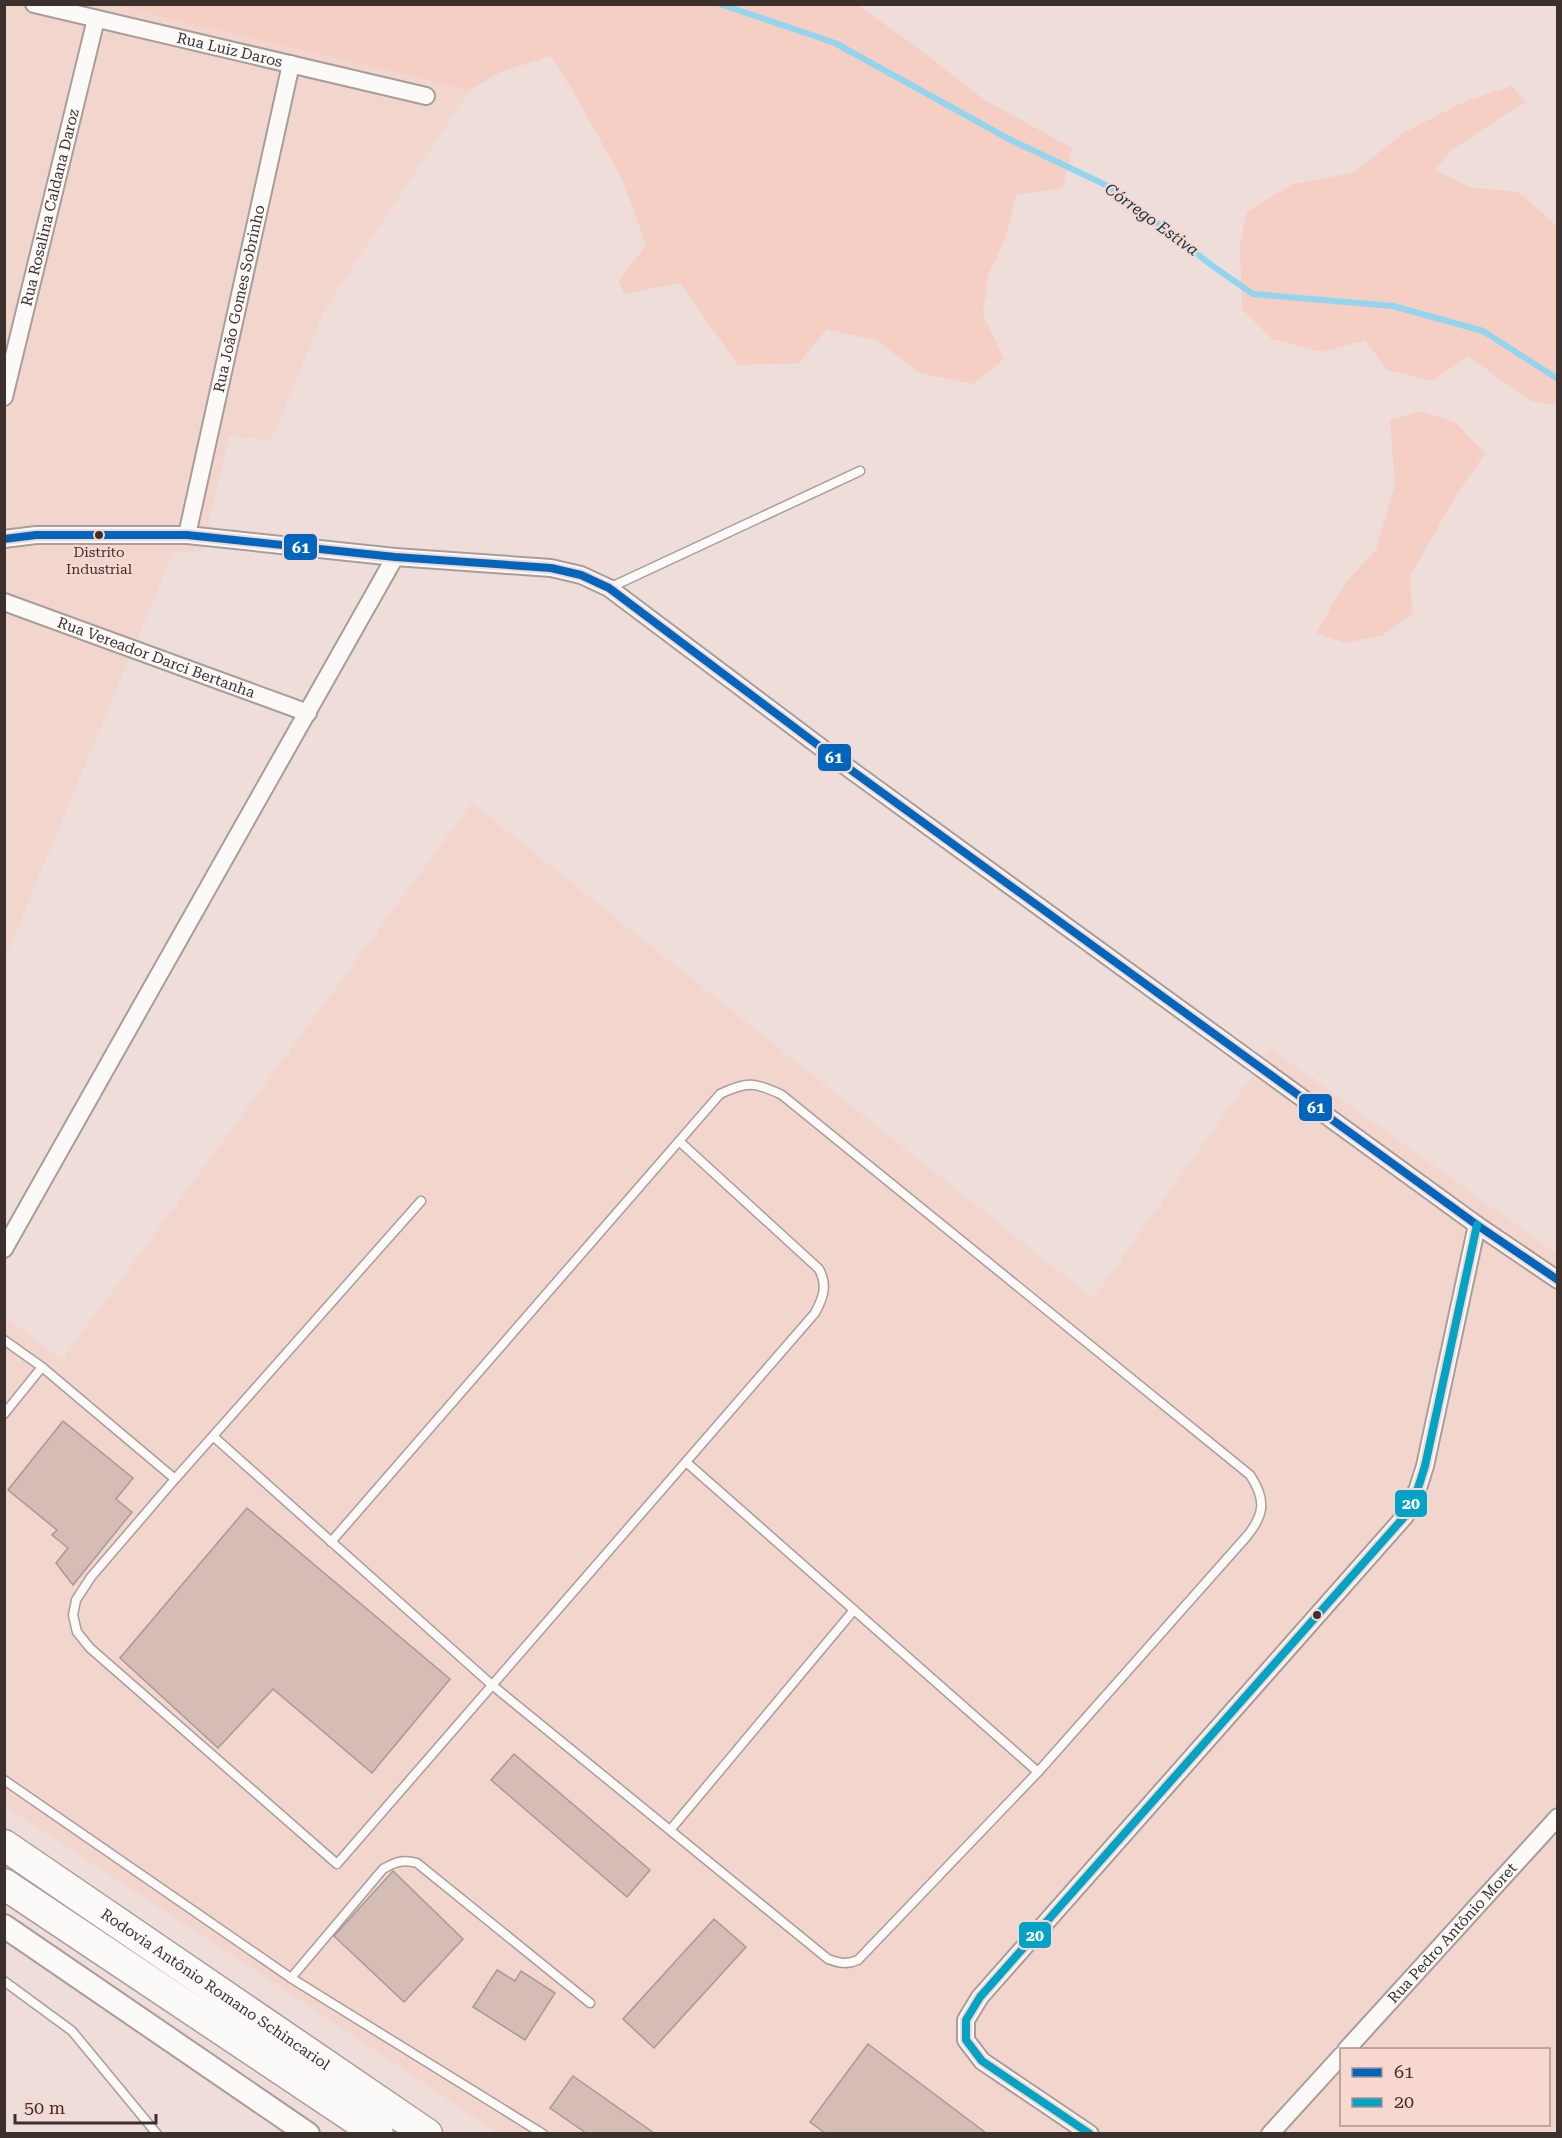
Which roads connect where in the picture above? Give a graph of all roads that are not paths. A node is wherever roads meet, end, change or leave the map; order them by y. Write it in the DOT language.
graph roads {
  1 [pos="34,4"];
  2 [pos="96,19"];
  3 [pos="291,64"];
  4 [pos="426,96"];
  5 [pos="4,398"];
  6 [pos="860,471"];
  7 [pos="187,535"];
  8 [pos="4,539"];
  9 [pos="395,557"];
  10 [pos="609,588"];
  11 [pos="4,602"];
  12 [pos="308,713"];
  13 [pos="679,1141"];
  14 [pos="421,1201"];
  15 [pos="1477,1225"];
  16 [pos="4,1249"];
  17 [pos="1557,1280"];
  18 [pos="4,1340"];
  19 [pos="42,1367"];
  20 [pos="4,1414"];
  21 [pos="214,1437"];
  22 [pos="686,1462"];
  23 [pos="175,1479"];
  24 [pos="331,1542"];
  25 [pos="855,1610"];
  26 [pos="492,1685"];
  27 [pos="1038,1772"];
  28 [pos="4,1780"];
  29 [pos="1557,1816"];
  30 [pos="671,1829"];
  31 [pos="4,1845"];
  32 [pos="4,1884"];
  33 [pos="4,1926"];
  34 [pos="291,1978"];
  35 [pos="4,1981"];
  36 [pos="590,2003"];
  37 [pos="1347,2048"];
  38 [pos="1340,2056"];
  39 [pos="157,2133"];
  40 [pos="308,2133"];
  41 [pos="378,2133"];
  42 [pos="427,2133"];
  43 [pos="543,2133"];
  44 [pos="1090,2133"];
  45 [pos="1270,2133"];
  1 -- 2 [label="street, Rua Luiz Daros"];
  2 -- 3 [label="street, Rua Luiz Daros"];
  2 -- 5 [label="street, Rua Rosalina Caldana Daroz"];
  3 -- 4 [label="street, Rua Luiz Daros"];
  3 -- 7 [label="street, Rua João Gomes Sobrinho"];
  6 -- 10 [label="lane"];
  7 -- 8 [label="street"];
  7 -- 9 [label="street"];
  9 -- 10 [label="street"];
  9 -- 12 [label="street"];
  10 -- 15 [label="street"];
  11 -- 12 [label="street, Rua Vereador Darci Bertanha"];
  12 -- 16 [label="street"];
  13 -- 22 [label="lane"];
  13 -- 24 [label="lane"];
  13 -- 27 [label="lane"];
  14 -- 21 [label="lane"];
  15 -- 17 [label="street"];
  15 -- 44 [label="street"];
  18 -- 19 [label="lane"];
  19 -- 20 [label="lane"];
  19 -- 23 [label="lane"];
  21 -- 23 [label="lane"];
  21 -- 24 [label="lane"];
  22 -- 25 [label="lane"];
  22 -- 26 [label="lane"];
  23 -- 26 [label="lane"];
  24 -- 26 [label="lane"];
  25 -- 27 [label="lane"];
  25 -- 30 [label="lane"];
  26 -- 30 [label="lane"];
  27 -- 30 [label="lane"];
  28 -- 34 [label="lane"];
  29 -- 37 [label="street, Rua Pedro Antônio Moret"];
  31 -- 42 [label="highway, Rodovia Antônio Romano Schincariol"];
  32 -- 41 [label="highway, Rodovia Antônio Romano Schincariol"];
  33 -- 40 [label="street"];
  34 -- 36 [label="lane"];
  34 -- 43 [label="lane"];
  35 -- 39 [label="lane"];
  38 -- 45 [label="street"];
}
